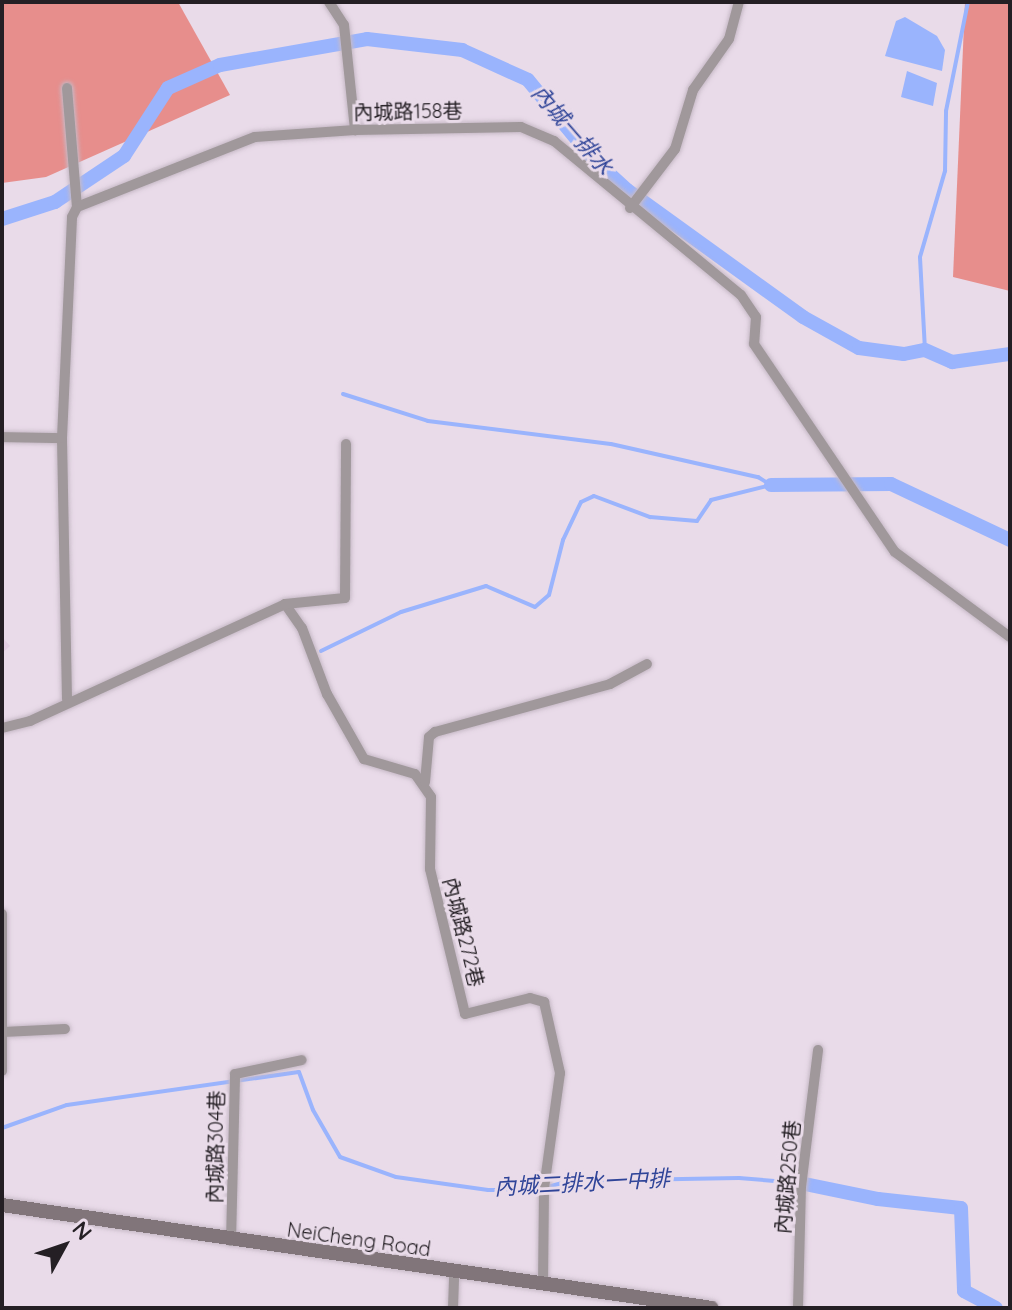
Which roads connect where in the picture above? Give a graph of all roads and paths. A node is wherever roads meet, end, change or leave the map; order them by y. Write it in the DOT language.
graph roads {
  1 [pos="329,2"];
  2 [pos="739,2"];
  3 [pos="67,88"];
  4 [pos="355,130"];
  5 [pos="77,202"];
  6 [pos="632,205"];
  7 [pos="2,437"];
  8 [pos="62,438"];
  9 [pos="346,444"];
  10 [pos="285,604"];
  11 [pos="1010,637"];
  12 [pos="647,664"];
  13 [pos="67,699"];
  14 [pos="2,728"];
  15 [pos="425,782"];
  16 [pos="2,914"];
  17 [pos="65,1029"];
  18 [pos="3,1032"];
  19 [pos="818,1050"];
  20 [pos="302,1060"];
  21 [pos="2,1071"];
  22 [pos="2,1205"];
  23 [pos="231,1241"];
  24 [pos="454,1272"];
  25 [pos="543,1284"];
  26 [pos="453,1308"];
  27 [pos="712,1308"];
  28 [pos="798,1308"];
  1 -- 4 [label="street"];
  2 -- 6 [label="street"];
  3 -- 5 [label="street"];
  4 -- 5 [label="street, 內城路158巷"];
  4 -- 6 [label="street, 內城路158巷"];
  5 -- 8 [label="street"];
  6 -- 11 [label="street, 內城路158巷"];
  7 -- 8 [label="street"];
  8 -- 13 [label="street"];
  9 -- 10 [label="street"];
  10 -- 13 [label="street"];
  10 -- 15 [label="street"];
  12 -- 15 [label="street"];
  13 -- 14 [label="street"];
  15 -- 25 [label="street, 內城路272巷"];
  16 -- 18 [label="street"];
  17 -- 18 [label="street"];
  18 -- 21 [label="street"];
  19 -- 28 [label="street, 內城路250巷"];
  20 -- 23 [label="street, 內城路304巷"];
  22 -- 23 [label="street, NeiCheng Road"];
  23 -- 24 [label="street, NeiCheng Road"];
  24 -- 25 [label="street, NeiCheng Road"];
  24 -- 26 [label="street"];
  25 -- 27 [label="street, NeiCheng Road"];
}
